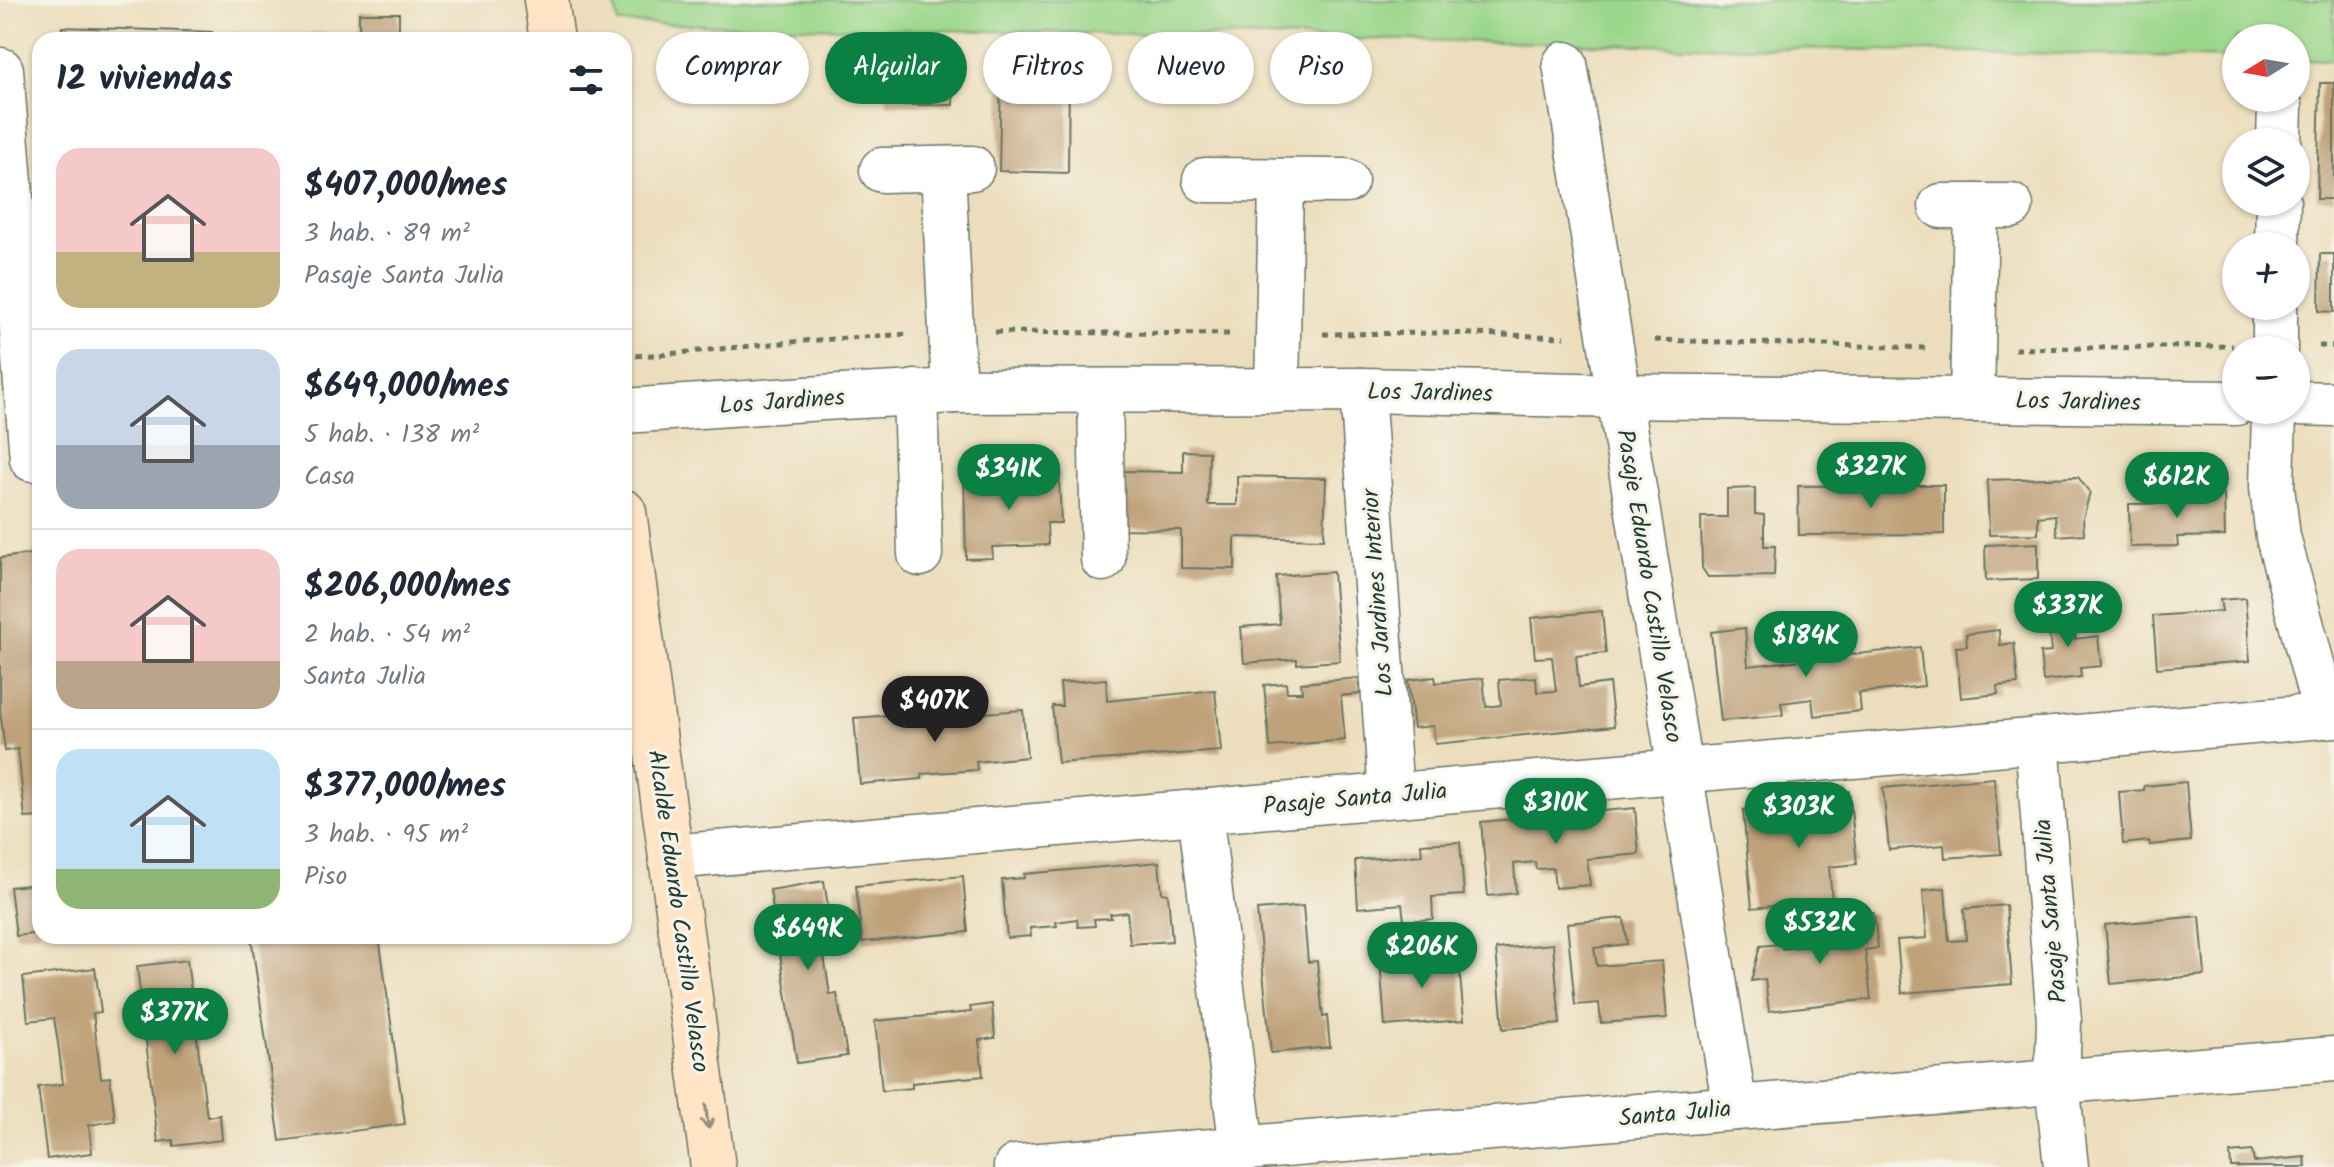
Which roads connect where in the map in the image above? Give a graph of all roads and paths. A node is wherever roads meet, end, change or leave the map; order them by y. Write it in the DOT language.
graph roads {
  1 [pos="546,0"];
  2 [pos="551,32"];
  3 [pos="1565,64"];
  4 [pos="1,70"];
  5 [pos="882,170"];
  6 [pos="1205,180"];
  7 [pos="1281,181"];
  8 [pos="1346,181"];
  9 [pos="1976,206"];
  10 [pos="951,331"];
  11 [pos="632,355"];
  12 [pos="1362,390"];
  13 [pos="1100,391"];
  14 [pos="1277,391"];
  15 [pos="934,392"];
  16 [pos="1619,396"];
  17 [pos="1972,400"];
  18 [pos="2222,403"];
  19 [pos="2310,403"];
  20 [pos="2334,404"];
  21 [pos="632,411"];
  22 [pos="2274,424"];
  23 [pos="24,460"];
  24 [pos="920,554"];
  25 [pos="1103,559"];
  26 [pos="632,571"];
  27 [pos="2330,715"];
  28 [pos="2037,740"];
  29 [pos="1680,770"];
  30 [pos="1391,795"];
  31 [pos="1200,812"];
  32 [pos="671,857"];
  33 [pos="2334,1059"];
  34 [pos="2057,1082"];
  35 [pos="1735,1108"];
  36 [pos="1242,1149"];
  37 [pos="713,1167"];
  38 [pos="1016,1167"];
  39 [pos="2066,1167"];
  1 -- 2 [label="main road"];
  3 -- 16 [label="street, Pasaje Eduardo Castillo Velasco"];
  4 -- 23 [label="street"];
  5 -- 10 [label="street"];
  6 -- 7 [label="street"];
  7 -- 8 [label="street"];
  7 -- 14 [label="street"];
  9 -- 17 [label="street"];
  10 -- 11 [label="path"];
  10 -- 15 [label="street"];
  12 -- 14 [label="street, Los Jardines"];
  12 -- 16 [label="street, Los Jardines"];
  12 -- 30 [label="street, Los Jardines Interior"];
  13 -- 14 [label="street, Los Jardines"];
  13 -- 15 [label="street, Los Jardines"];
  13 -- 25 [label="street"];
  15 -- 21 [label="street, Los Jardines"];
  15 -- 24 [label="street"];
  16 -- 17 [label="street, Los Jardines"];
  16 -- 29 [label="street, Pasaje Eduardo Castillo Velasco"];
  17 -- 18 [label="street, Los Jardines"];
  19 -- 20 [label="street"];
  22 -- 27 [label="street"];
  26 -- 32 [label="main road, Alcalde Eduardo Castillo Velasco"];
  27 -- 28 [label="street, Pasaje Santa Julia"];
  28 -- 29 [label="street, Pasaje Santa Julia"];
  28 -- 34 [label="street, Pasaje Santa Julia"];
  29 -- 30 [label="street, Pasaje Santa Julia"];
  29 -- 35 [label="street, Pasaje Eduardo Castillo Velasco"];
  30 -- 31 [label="street, Pasaje Santa Julia"];
  31 -- 32 [label="street, Pasaje Santa Julia"];
  31 -- 36 [label="street"];
  32 -- 37 [label="main road, Alcalde Eduardo Castillo Velasco, one-way"];
  33 -- 34 [label="street, Santa Julia"];
  34 -- 35 [label="street, Santa Julia"];
  34 -- 39 [label="street, Pasaje Santa Julia"];
  35 -- 36 [label="street, Santa Julia"];
  36 -- 38 [label="street, Santa Julia"];
}
